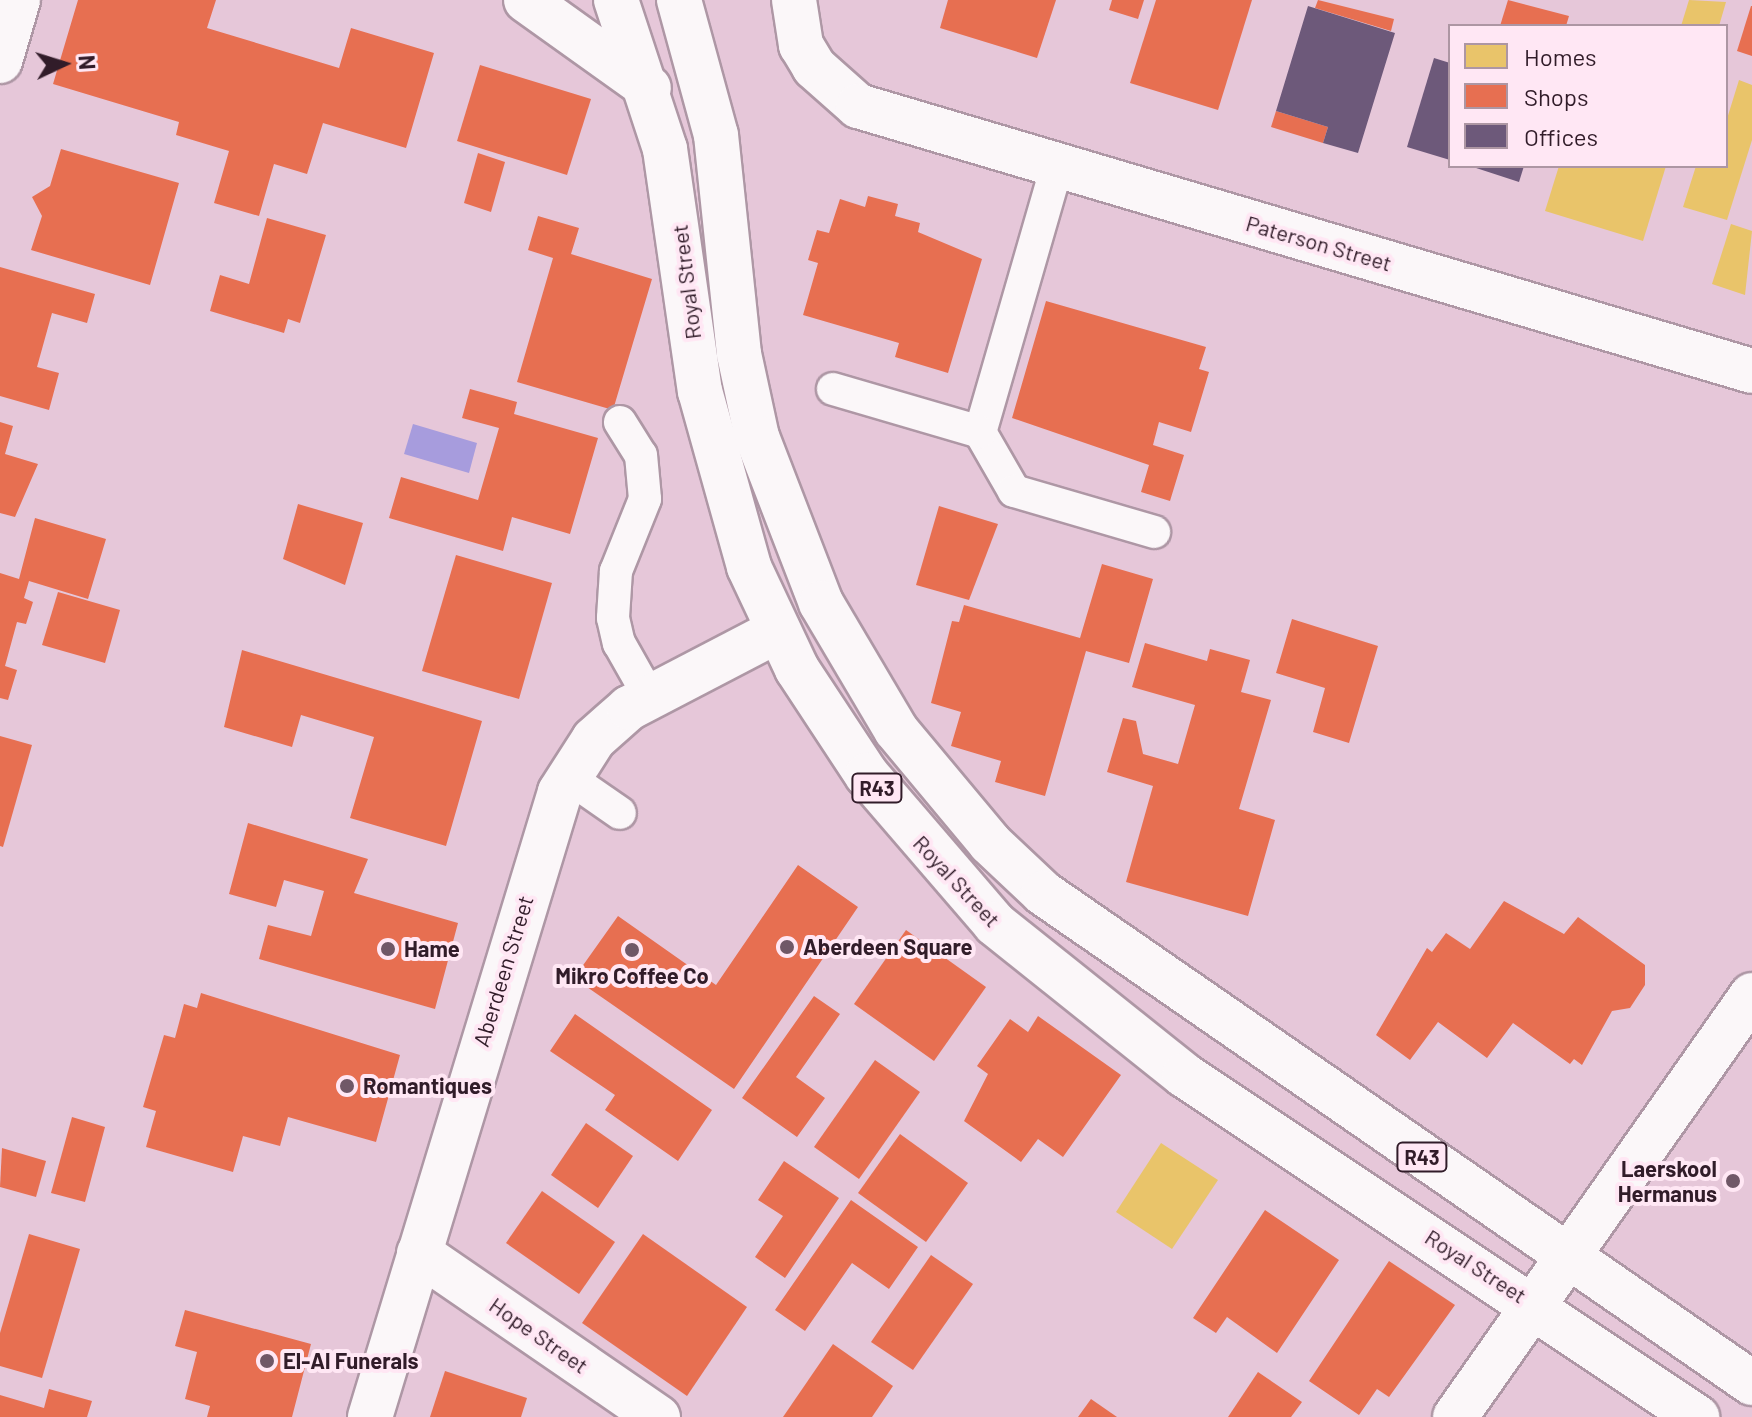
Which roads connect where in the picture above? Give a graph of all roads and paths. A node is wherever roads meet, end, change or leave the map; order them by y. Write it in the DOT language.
graph roads {
  1 [pos="18,0"];
  2 [pos="526,0"];
  3 [pos="616,0"];
  4 [pos="679,0"];
  5 [pos="794,0"];
  6 [pos="0,61"];
  7 [pos="649,88"];
  8 [pos="1057,166"];
  9 [pos="1752,371"];
  10 [pos="833,389"];
  11 [pos="620,422"];
  12 [pos="980,432"];
  13 [pos="1154,532"];
  14 [pos="777,631"];
  15 [pos="649,696"];
  16 [pos="568,777"];
  17 [pos="620,813"];
  18 [pos="1752,995"];
  19 [pos="419,1253"];
  20 [pos="1569,1256"];
  21 [pos="1535,1304"];
  22 [pos="1752,1383"];
  23 [pos="370,1417"];
  24 [pos="658,1417"];
  25 [pos="1455,1417"];
  26 [pos="1697,1417"];
  1 -- 6 [label="main road"];
  2 -- 7 [label="main road"];
  3 -- 7 [label="main road, Royal Street / R43"];
  4 -- 20 [label="main road, Royal Street / R43"];
  5 -- 8 [label="main road, Paterson Street"];
  7 -- 14 [label="main road, Royal Street / R43"];
  8 -- 9 [label="main road, Paterson Street"];
  8 -- 12 [label="lane"];
  10 -- 12 [label="lane"];
  11 -- 15 [label="lane"];
  12 -- 13 [label="lane"];
  14 -- 15 [label="main road, Aberdeen Street"];
  14 -- 21 [label="main road, Royal Street / R43"];
  15 -- 16 [label="main road, Aberdeen Street"];
  16 -- 17 [label="lane"];
  16 -- 19 [label="main road, Aberdeen Street"];
  18 -- 20 [label="main road"];
  19 -- 23 [label="main road, Aberdeen Street"];
  19 -- 24 [label="main road, Hope Street"];
  20 -- 21 [label="main road"];
  20 -- 22 [label="main road, Royal Street / R43"];
  21 -- 25 [label="main road"];
  21 -- 26 [label="main road, Royal Street / R43"];
}
